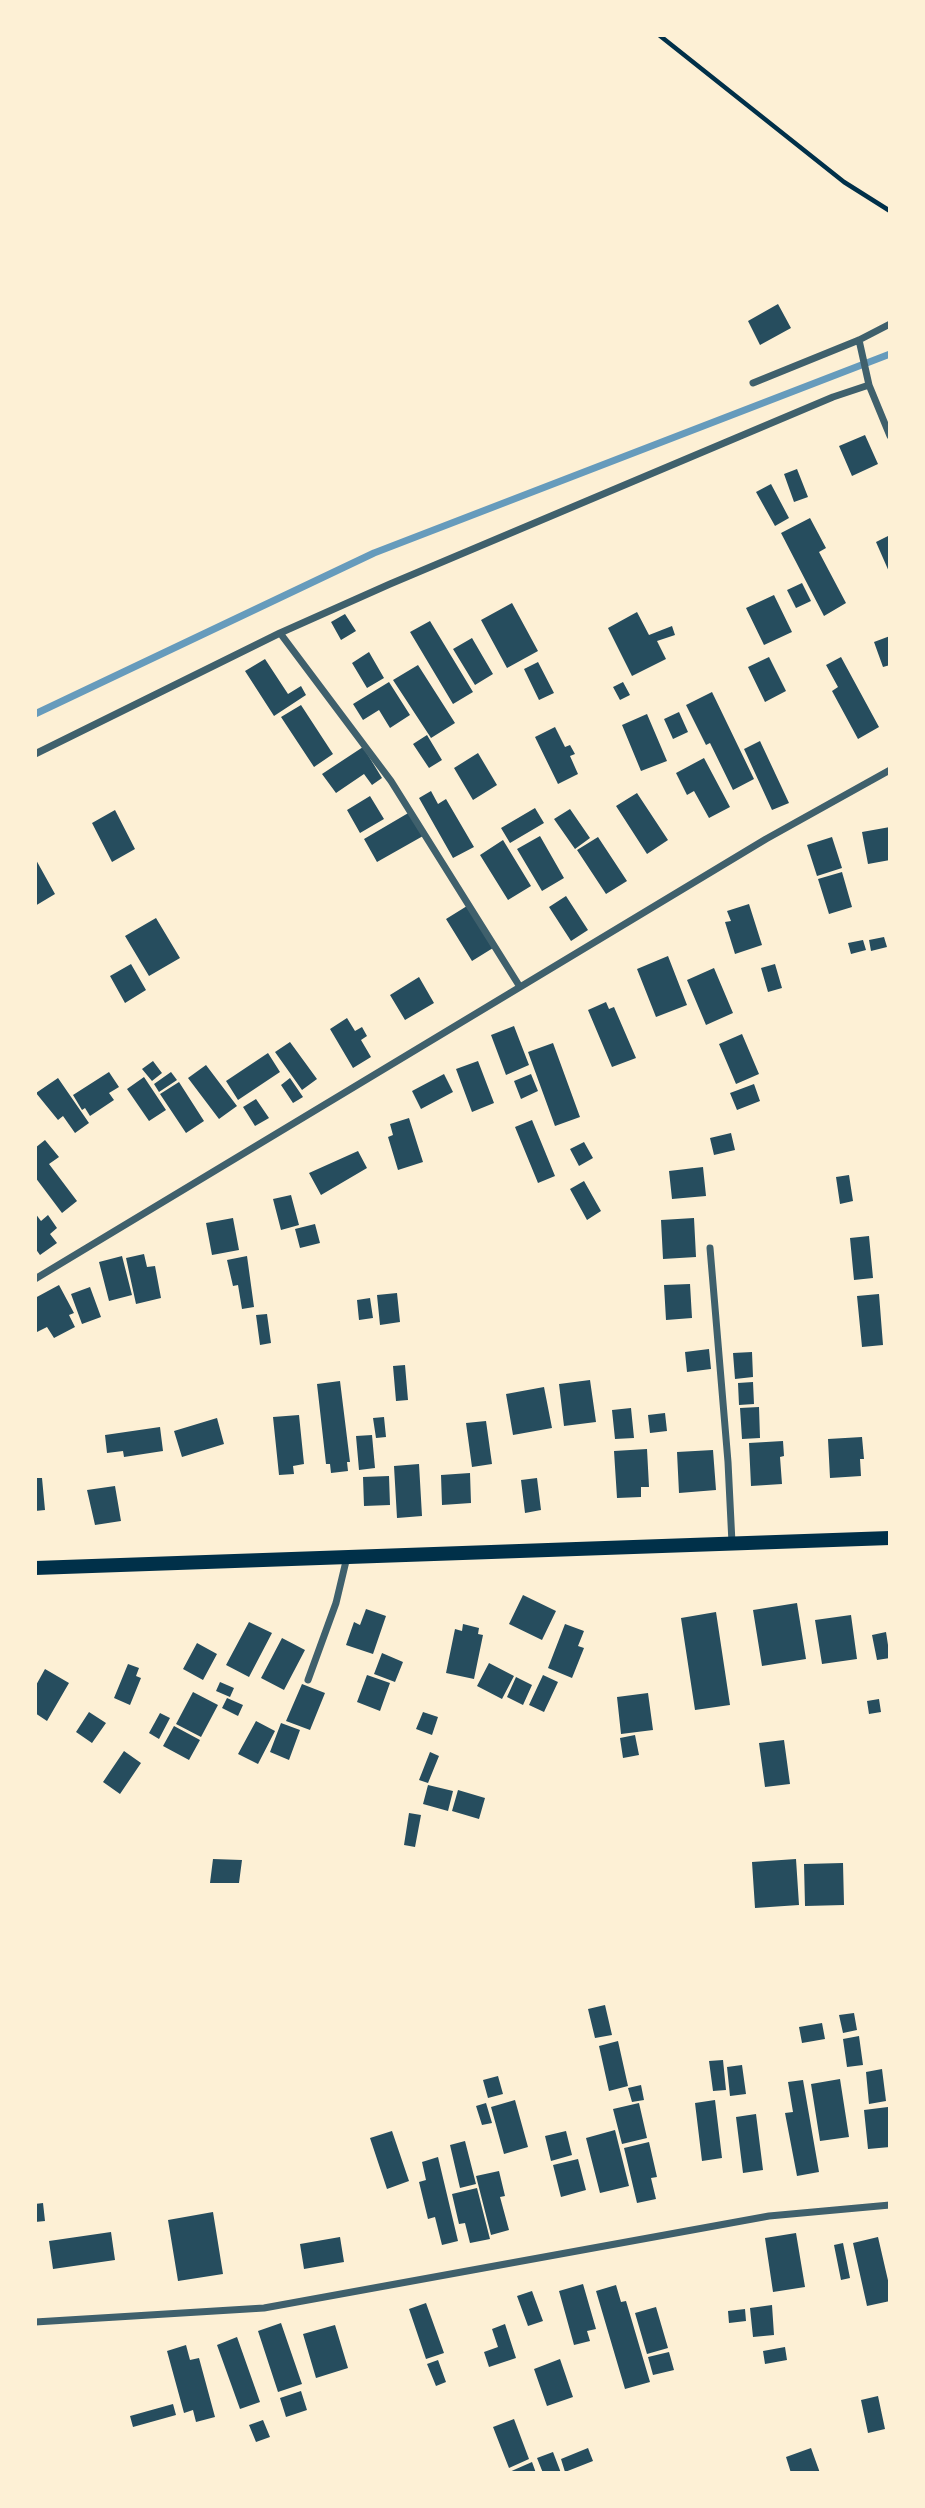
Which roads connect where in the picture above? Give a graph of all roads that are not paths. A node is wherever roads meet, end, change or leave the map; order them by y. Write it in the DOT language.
graph roads {
  1 [pos="890,324"];
  2 [pos="859,340"];
  3 [pos="753,383"];
  4 [pos="869,385"];
  5 [pos="890,436"];
  6 [pos="280,633"];
  7 [pos="35,754"];
  8 [pos="890,770"];
  9 [pos="520,987"];
  10 [pos="710,1248"];
  11 [pos="35,1279"];
  12 [pos="890,1538"];
  13 [pos="732,1543"];
  14 [pos="347,1556"];
  15 [pos="35,1568"];
  16 [pos="308,1680"];
  17 [pos="890,2205"];
  18 [pos="35,2322"];
  1 -- 2 [label="street"];
  2 -- 3 [label="street"];
  2 -- 4 [label="street"];
  4 -- 5 [label="street"];
  4 -- 6 [label="street"];
  6 -- 7 [label="street"];
  6 -- 9 [label="street"];
  8 -- 9 [label="street"];
  9 -- 11 [label="street"];
  10 -- 13 [label="street"];
  12 -- 13 [label="main road"];
  13 -- 14 [label="main road"];
  14 -- 15 [label="main road"];
  14 -- 16 [label="street"];
  17 -- 18 [label="street"];
}
